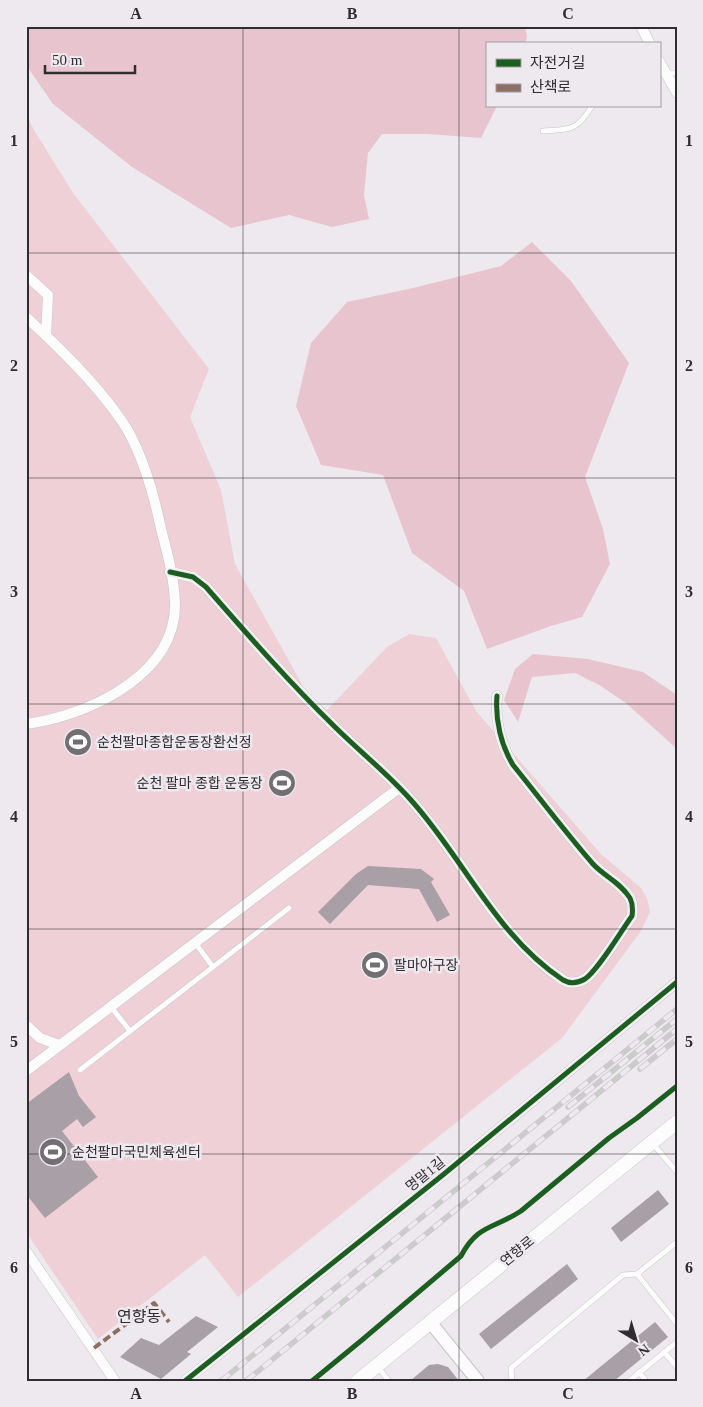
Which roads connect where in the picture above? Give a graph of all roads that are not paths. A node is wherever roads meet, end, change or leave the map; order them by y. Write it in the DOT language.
graph roads {
  1 [pos="641,26"];
  2 [pos="649,42"];
  3 [pos="660,62"];
  4 [pos="672,73"];
  5 [pos="677,94"];
  6 [pos="591,108"];
  7 [pos="542,131"];
  8 [pos="26,275"];
  9 [pos="26,317"];
  10 [pos="46,336"];
  11 [pos="170,572"];
  12 [pos="497,696"];
  13 [pos="26,724"];
  14 [pos="399,788"];
  15 [pos="289,908"];
  16 [pos="196,944"];
  17 [pos="214,967"];
  18 [pos="677,982"];
  19 [pos="112,1008"];
  20 [pos="26,1025"];
  21 [pos="130,1031"];
  22 [pos="59,1046"];
  23 [pos="80,1070"];
  24 [pos="26,1071"];
  25 [pos="677,1122"];
  26 [pos="652,1142"];
  27 [pos="677,1172"];
  28 [pos="677,1242"];
  29 [pos="26,1250"];
  30 [pos="637,1274"];
  31 [pos="430,1322"];
  32 [pos="677,1324"];
  33 [pos="677,1342"];
  34 [pos="664,1352"];
  35 [pos="377,1366"];
  36 [pos="677,1368"];
  37 [pos="639,1372"];
  38 [pos="116,1381"];
  39 [pos="185,1381"];
  40 [pos="358,1381"];
  41 [pos="390,1381"];
  42 [pos="478,1381"];
  43 [pos="512,1381"];
  44 [pos="629,1381"];
  45 [pos="646,1381"];
  1 -- 2 [label="street"];
  3 -- 4 [label="street"];
  4 -- 5 [label="street"];
  6 -- 7 [label="lane"];
  8 -- 10 [label="street"];
  9 -- 10 [label="street"];
  10 -- 11 [label="street"];
  11 -- 13 [label="street"];
  11 -- 14 [label="street"];
  12 -- 14 [label="street"];
  14 -- 16 [label="street"];
  15 -- 17 [label="lane"];
  16 -- 17 [label="lane"];
  16 -- 19 [label="street"];
  17 -- 21 [label="lane"];
  18 -- 39 [label="street, 명말1길"];
  19 -- 21 [label="lane"];
  19 -- 22 [label="street"];
  20 -- 22 [label="street"];
  21 -- 23 [label="lane"];
  22 -- 24 [label="street"];
  25 -- 26 [label="main road, 연향로"];
  26 -- 27 [label="lane"];
  26 -- 31 [label="main road, 연향로"];
  28 -- 30 [label="lane"];
  29 -- 38 [label="street"];
  30 -- 32 [label="lane"];
  30 -- 43 [label="lane"];
  31 -- 35 [label="main road, 연향로"];
  31 -- 42 [label="street"];
  33 -- 34 [label="lane"];
  34 -- 36 [label="lane"];
  34 -- 37 [label="lane"];
  35 -- 40 [label="main road, 연향로"];
  35 -- 41 [label="lane"];
  37 -- 44 [label="lane"];
  37 -- 45 [label="lane"];
}
